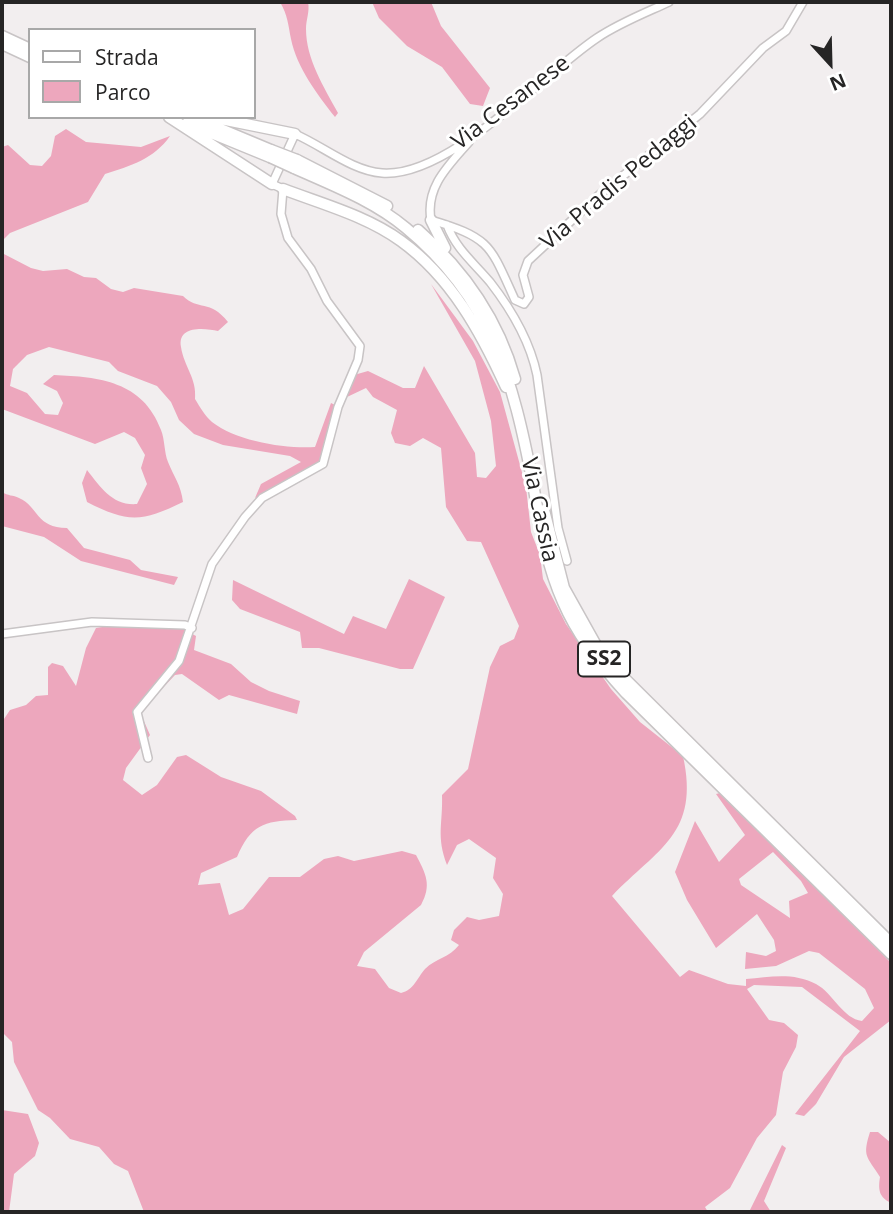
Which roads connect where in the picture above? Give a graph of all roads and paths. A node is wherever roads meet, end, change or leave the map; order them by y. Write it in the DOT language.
graph roads {
  1 [pos="669,2"];
  2 [pos="803,2"];
  3 [pos="3,43"];
  4 [pos="28,49"];
  5 [pos="28,56"];
  6 [pos="175,119"];
  7 [pos="177,119"];
  8 [pos="196,119"];
  9 [pos="221,119"];
  10 [pos="295,134"];
  11 [pos="474,136"];
  12 [pos="270,153"];
  13 [pos="296,164"];
  14 [pos="272,184"];
  15 [pos="283,189"];
  16 [pos="431,220"];
  17 [pos="447,225"];
  18 [pos="470,282"];
  19 [pos="521,421"];
  20 [pos="568,561"];
  21 [pos="192,628"];
  22 [pos="2,634"];
  23 [pos="148,758"];
  24 [pos="891,943"];
  25 [pos="891,954"];
  1 -- 11 [label="street, Via Cesanese"];
  2 -- 17 [label="street, Via Pradis Pedaggi"];
  3 -- 4 [label="highway"];
  3 -- 5 [label="highway"];
  6 -- 14 [label="highway"];
  7 -- 12 [label="highway, Via Cassia / SS2"];
  8 -- 12 [label="highway, Via Cassia / SS2"];
  9 -- 10 [label="highway"];
  10 -- 11 [label="street, Via Cesanese"];
  10 -- 14 [label="street"];
  11 -- 16 [label="street"];
  12 -- 13 [label="highway, Via Cassia / SS2, bridge"];
  13 -- 18 [label="highway, Via Cassia / SS2"];
  13 -- 19 [label="highway, Via Cassia / SS2"];
  14 -- 15 [label="street"];
  15 -- 19 [label="highway"];
  15 -- 21 [label="street"];
  16 -- 17 [label="street, Via Pradis Pedaggi"];
  16 -- 18 [label="highway"];
  17 -- 20 [label="street"];
  18 -- 24 [label="highway, Via Cassia / SS2"];
  19 -- 25 [label="highway, Via Cassia / SS2"];
  21 -- 22 [label="street"];
  21 -- 23 [label="street"];
}
